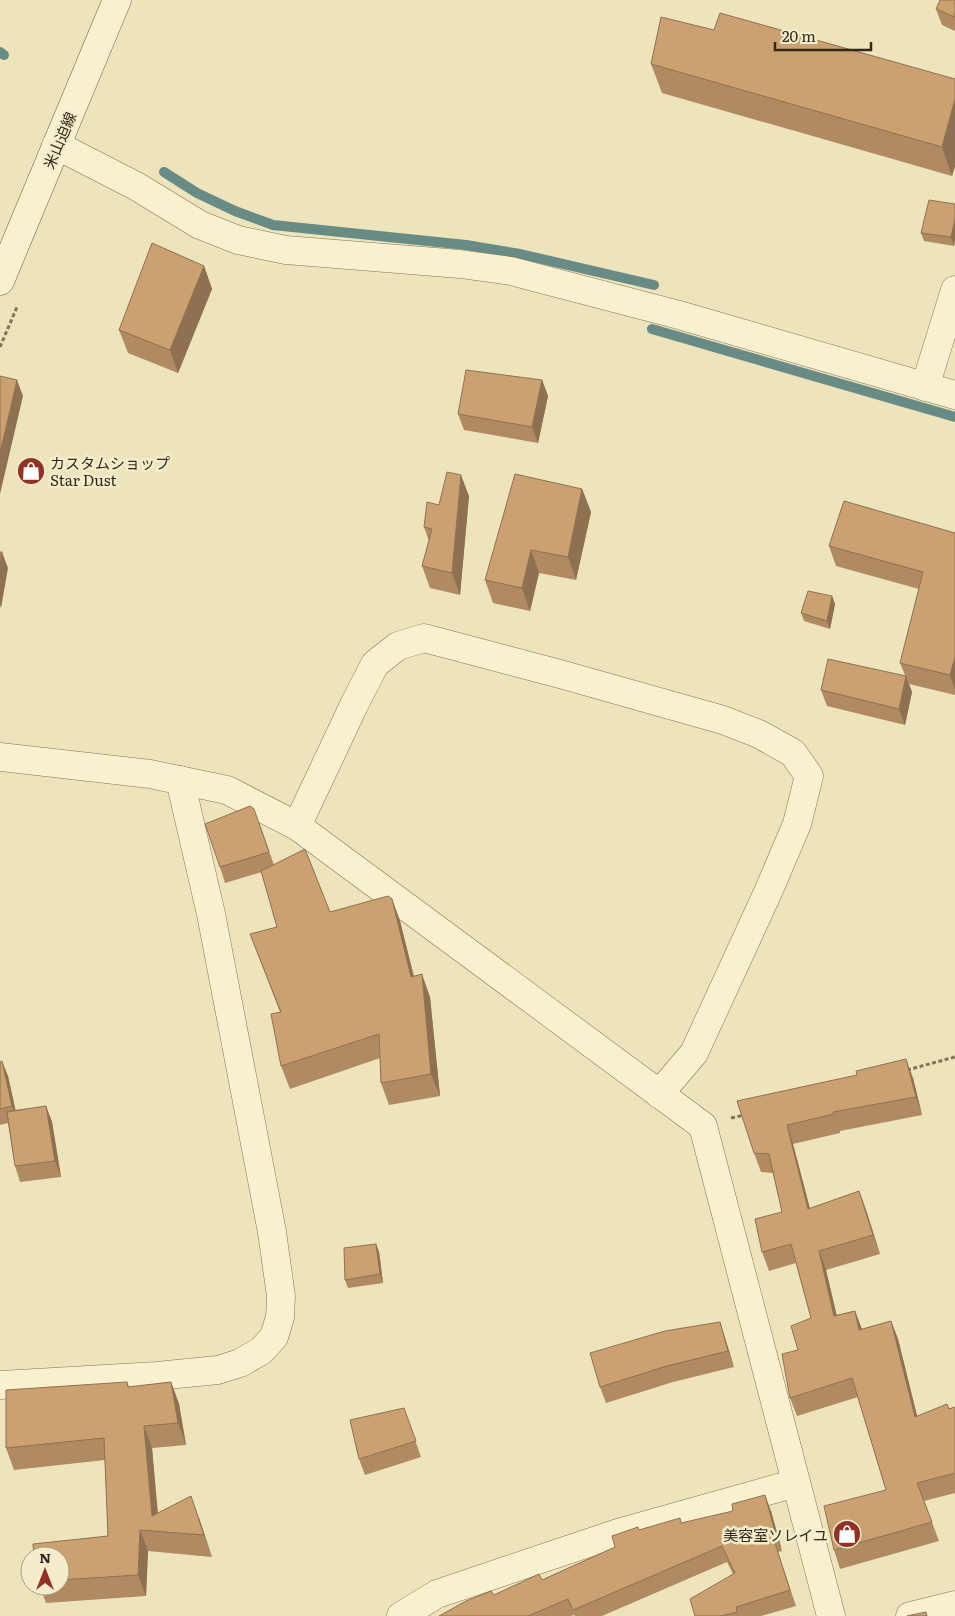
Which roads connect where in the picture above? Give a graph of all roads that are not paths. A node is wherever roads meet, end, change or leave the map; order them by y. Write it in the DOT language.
graph roads {
  1 [pos="114,9"];
  2 [pos="61,135"];
  3 [pos="0,281"];
  4 [pos="955,290"];
  5 [pos="925,387"];
  6 [pos="955,395"];
  7 [pos="0,758"];
  8 [pos="180,780"];
  9 [pos="297,826"];
  10 [pos="659,1094"];
  11 [pos="0,1385"];
  12 [pos="796,1483"];
  13 [pos="955,1605"];
  14 [pos="401,1616"];
  15 [pos="832,1616"];
  16 [pos="910,1616"];
  1 -- 2 [label="street, 米山迫線"];
  2 -- 3 [label="street, 米山迫線"];
  2 -- 5 [label="street"];
  4 -- 5 [label="street"];
  5 -- 6 [label="street"];
  7 -- 8 [label="street"];
  8 -- 9 [label="street"];
  8 -- 11 [label="street"];
  9 -- 10 [label="street"];
  9 -- 10 [label="street"];
  10 -- 12 [label="street"];
  12 -- 14 [label="street"];
  12 -- 15 [label="street"];
  13 -- 16 [label="street"];
}
